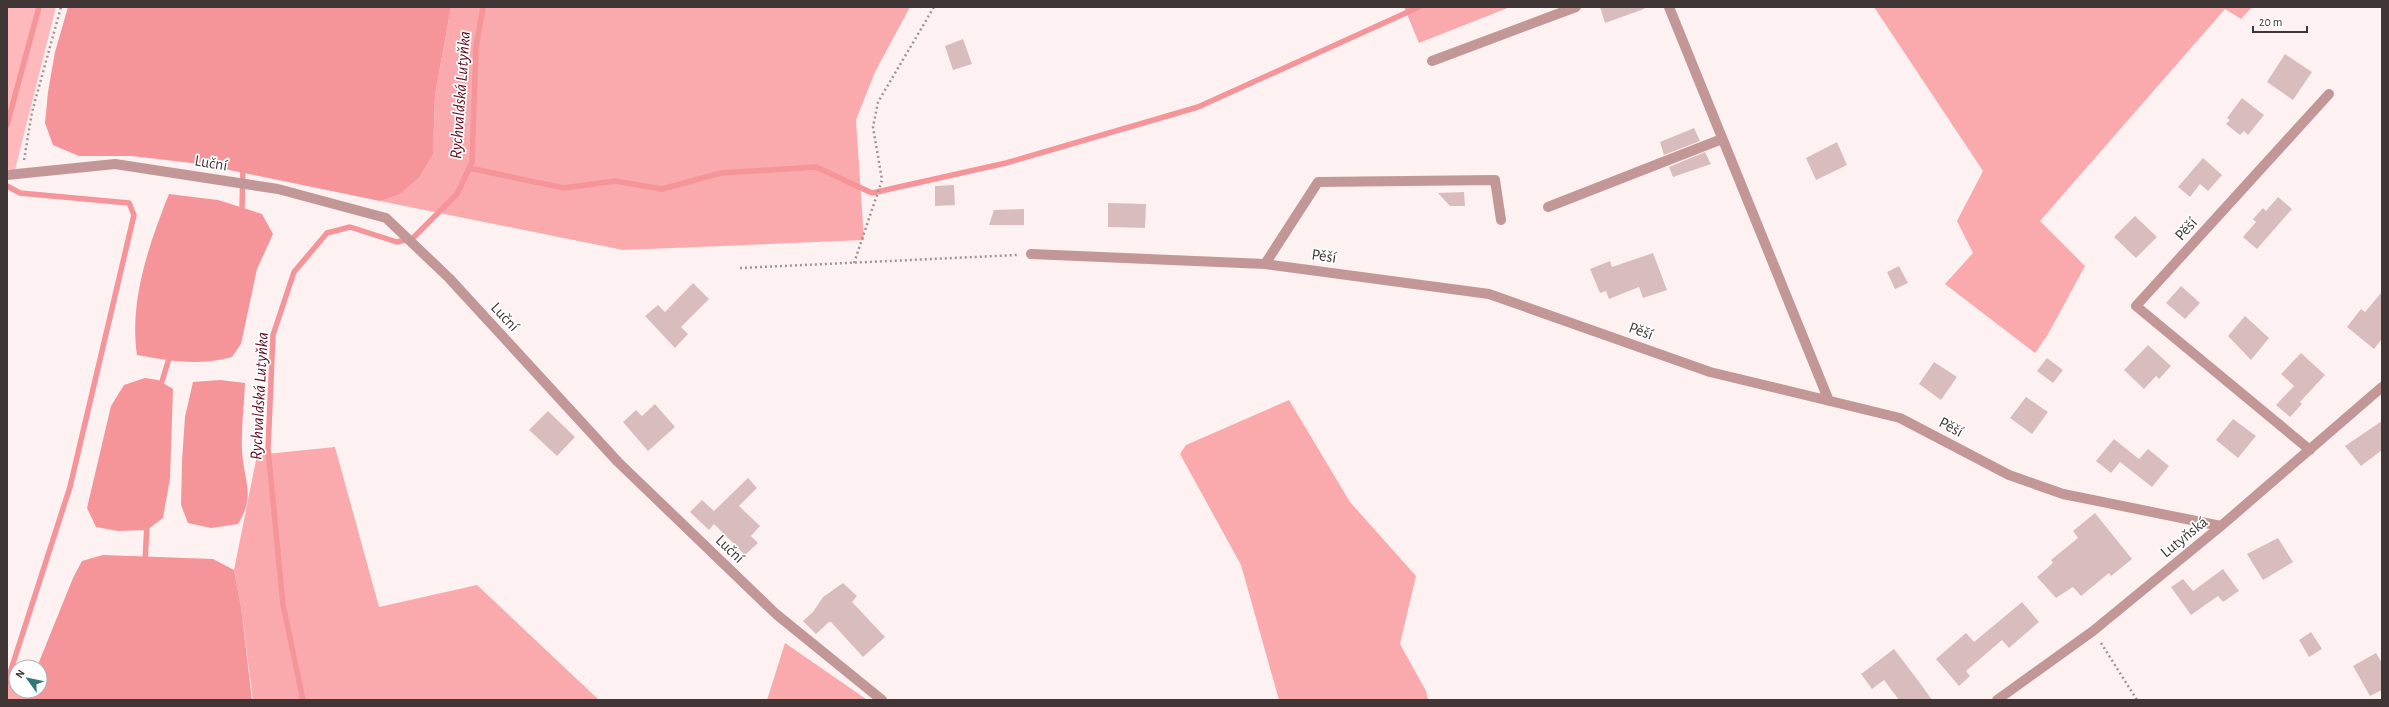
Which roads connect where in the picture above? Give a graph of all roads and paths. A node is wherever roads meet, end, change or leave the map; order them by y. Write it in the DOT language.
graph roads {
  1 [pos="62,7"];
  2 [pos="934,7"];
  3 [pos="1576,7"];
  4 [pos="1668,7"];
  5 [pos="1432,61"];
  6 [pos="2329,94"];
  7 [pos="1722,139"];
  8 [pos="7,175"];
  9 [pos="20,175"];
  10 [pos="1548,207"];
  11 [pos="1501,220"];
  12 [pos="1031,254"];
  13 [pos="854,263"];
  14 [pos="1265,264"];
  15 [pos="740,268"];
  16 [pos="2382,387"];
  17 [pos="1829,401"];
  18 [pos="2310,450"];
  19 [pos="2221,526"];
  20 [pos="2093,631"];
  21 [pos="882,700"];
  22 [pos="1997,700"];
  23 [pos="2136,700"];
  1 -- 9 [label="path"];
  2 -- 13 [label="path"];
  3 -- 5 [label="street"];
  4 -- 7 [label="street"];
  6 -- 18 [label="street, Pěší"];
  7 -- 10 [label="street"];
  7 -- 17 [label="street"];
  8 -- 9 [label="street, Luční"];
  9 -- 21 [label="street, Luční"];
  11 -- 14 [label="street"];
  12 -- 13 [label="path"];
  12 -- 14 [label="street, Pěší"];
  13 -- 15 [label="path"];
  14 -- 17 [label="street, Pěší"];
  16 -- 18 [label="street, Lutyňská"];
  17 -- 19 [label="street, Pěší"];
  18 -- 19 [label="street, Lutyňská"];
  19 -- 20 [label="street, Lutyňská"];
  20 -- 22 [label="street, Lutyňská"];
  20 -- 23 [label="path"];
}
